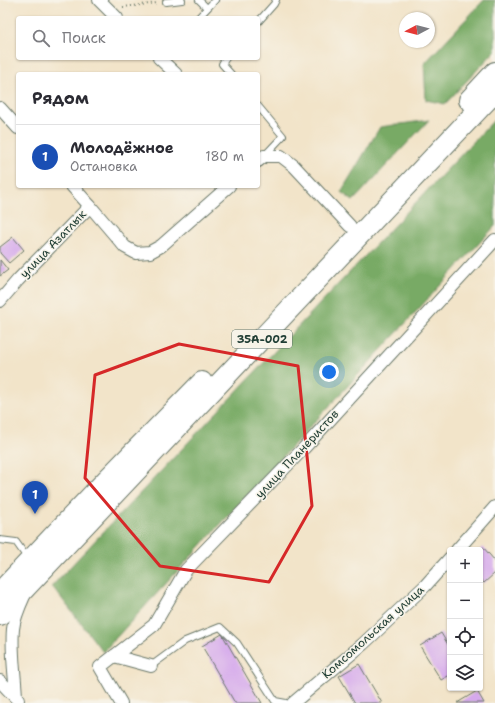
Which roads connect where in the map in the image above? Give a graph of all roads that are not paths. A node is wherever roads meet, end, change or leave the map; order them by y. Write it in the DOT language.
graph roads {
  1 [pos="98,0"];
  2 [pos="182,0"];
  3 [pos="199,0"];
  4 [pos="215,0"];
  5 [pos="276,0"];
  6 [pos="166,2"];
  7 [pos="207,8"];
  8 [pos="115,16"];
  9 [pos="200,16"];
  10 [pos="260,20"];
  11 [pos="162,60"];
  12 [pos="225,60"];
  13 [pos="174,72"];
  14 [pos="229,72"];
  15 [pos="495,72"];
  16 [pos="495,92"];
  17 [pos="0,108"];
  18 [pos="260,108"];
  19 [pos="16,126"];
  20 [pos="260,156"];
  21 [pos="74,188"];
  22 [pos="227,188"];
  23 [pos="90,206"];
  24 [pos="350,226"];
  25 [pos="495,240"];
  26 [pos="0,301"];
  27 [pos="495,506"];
  28 [pos="0,540"];
  29 [pos="460,547"];
  30 [pos="447,561"];
  31 [pos="30,562"];
  32 [pos="28,586"];
  33 [pos="0,592"];
  34 [pos="0,615"];
  35 [pos="114,656"];
  36 [pos="151,666"];
  37 [pos="0,681"];
  38 [pos="0,690"];
  39 [pos="18,700"];
  40 [pos="122,703"];
  41 [pos="286,703"];
  42 [pos="293,703"];
  1 -- 8 [label="street"];
  2 -- 6 [label="lane"];
  3 -- 7 [label="lane"];
  4 -- 7 [label="lane"];
  5 -- 10 [label="lane"];
  7 -- 9 [label="lane"];
  11 -- 13 [label="street"];
  12 -- 14 [label="lane"];
  15 -- 24 [label="main road, 35А-002"];
  16 -- 32 [label="main road, 35А-002"];
  17 -- 19 [label="street"];
  18 -- 20 [label="lane"];
  20 -- 24 [label="street"];
  21 -- 23 [label="street"];
  22 -- 23 [label="street"];
  23 -- 26 [label="street, улица Азатлык"];
  24 -- 31 [label="main road, 35А-002"];
  25 -- 35 [label="street, улица Планеристов"];
  27 -- 29 [label="street"];
  28 -- 31 [label="lane"];
  30 -- 42 [label="street, Комсомольская улица"];
  31 -- 33 [label="main road, 35А-002"];
  32 -- 34 [label="main road, 35А-002"];
  32 -- 39 [label="street"];
  35 -- 36 [label="street"];
  35 -- 40 [label="street, улица Планеристов"];
  36 -- 41 [label="lane"];
  37 -- 39 [label="street"];
  38 -- 39 [label="street"];
}
